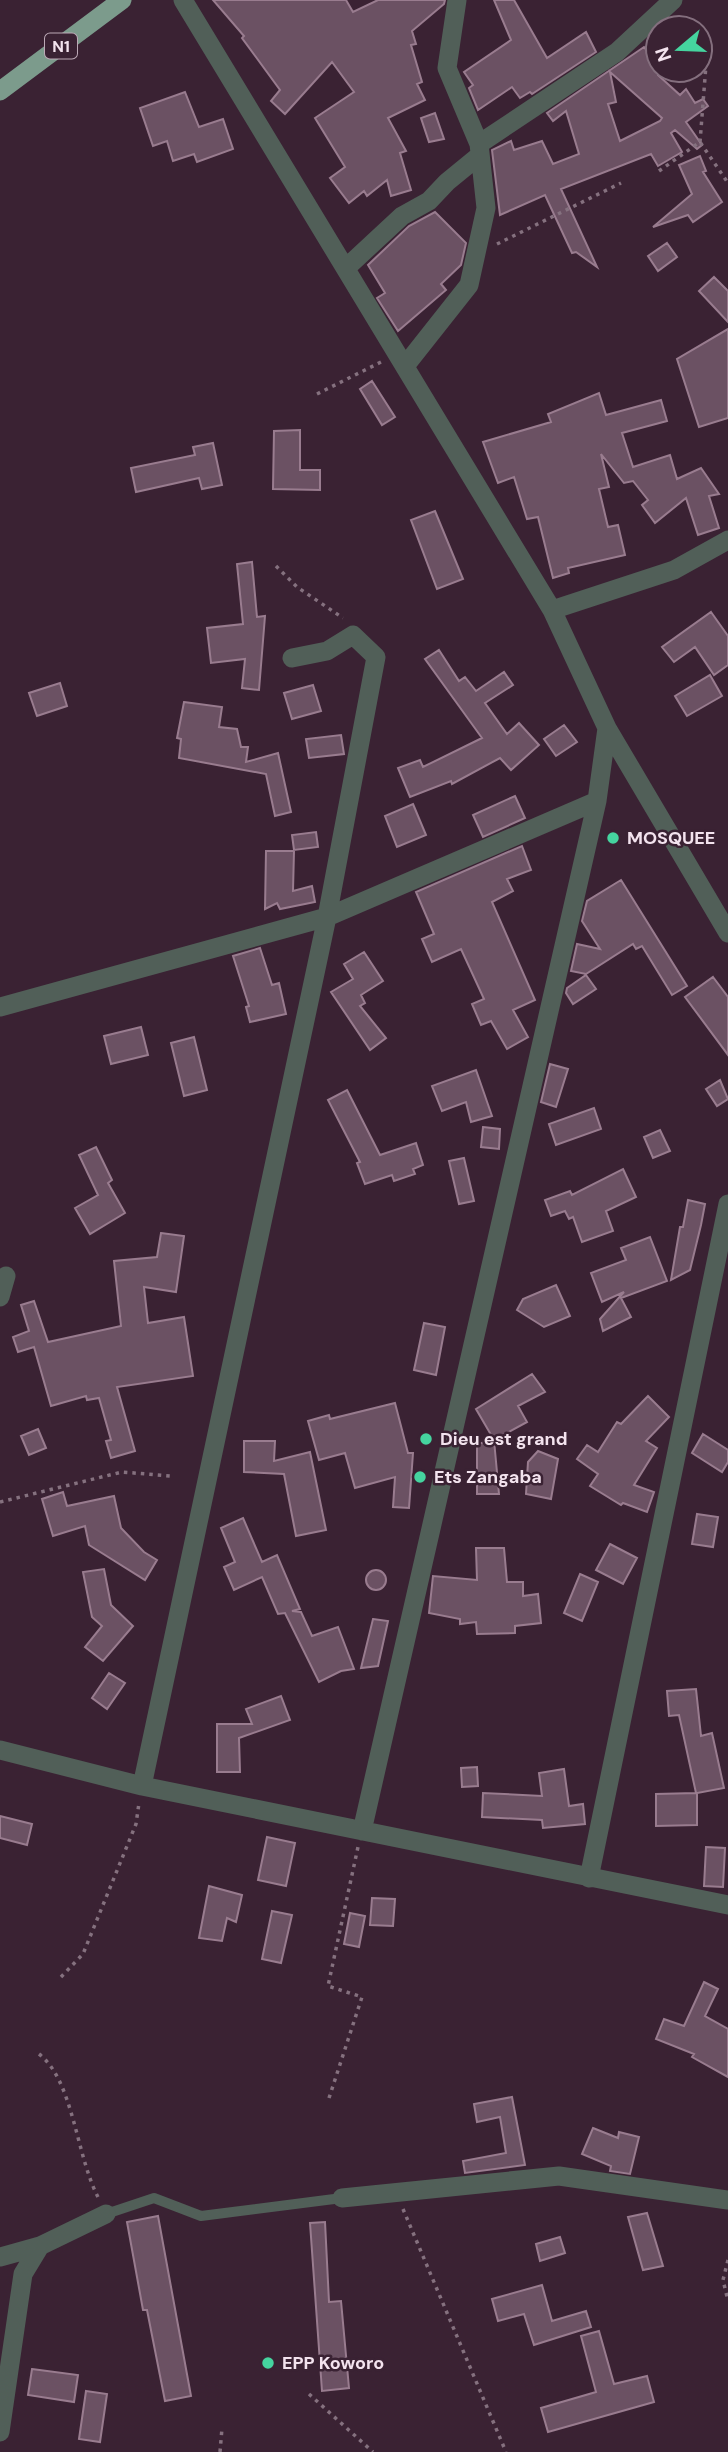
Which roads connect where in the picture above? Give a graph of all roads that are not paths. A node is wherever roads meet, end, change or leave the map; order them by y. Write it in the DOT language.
graph roads {
  1 [pos="122,0"];
  2 [pos="184,0"];
  3 [pos="457,0"];
  4 [pos="673,0"];
  5 [pos="0,92"];
  6 [pos="479,150"];
  7 [pos="346,268"];
  8 [pos="401,360"];
  9 [pos="728,540"];
  10 [pos="552,610"];
  11 [pos="292,658"];
  12 [pos="607,728"];
  13 [pos="597,801"];
  14 [pos="327,917"];
  15 [pos="728,933"];
  16 [pos="0,1007"];
  17 [pos="728,1204"];
  18 [pos="6,1276"];
  19 [pos="0,1297"];
  20 [pos="0,1750"];
  21 [pos="142,1786"];
  22 [pos="362,1831"];
  23 [pos="589,1878"];
  24 [pos="728,1905"];
  25 [pos="341,2198"];
  26 [pos="728,2200"];
  27 [pos="106,2214"];
  28 [pos="40,2246"];
  29 [pos="0,2258"];
  30 [pos="0,2432"];
  1 -- 5 [label="highway, N1"];
  2 -- 7 [label="street"];
  3 -- 6 [label="street"];
  4 -- 6 [label="street"];
  6 -- 7 [label="street"];
  6 -- 8 [label="street"];
  7 -- 8 [label="street"];
  8 -- 10 [label="street"];
  9 -- 10 [label="street"];
  10 -- 12 [label="street"];
  11 -- 14 [label="street"];
  12 -- 13 [label="street"];
  12 -- 15 [label="street"];
  13 -- 14 [label="street"];
  13 -- 22 [label="street"];
  14 -- 16 [label="street"];
  14 -- 21 [label="street"];
  17 -- 23 [label="street"];
  18 -- 19 [label="street"];
  20 -- 21 [label="street"];
  21 -- 22 [label="street"];
  22 -- 23 [label="street"];
  23 -- 24 [label="street"];
  25 -- 26 [label="street"];
  25 -- 27 [label="lane"];
  27 -- 28 [label="street"];
  28 -- 29 [label="street"];
  28 -- 30 [label="street"];
}
